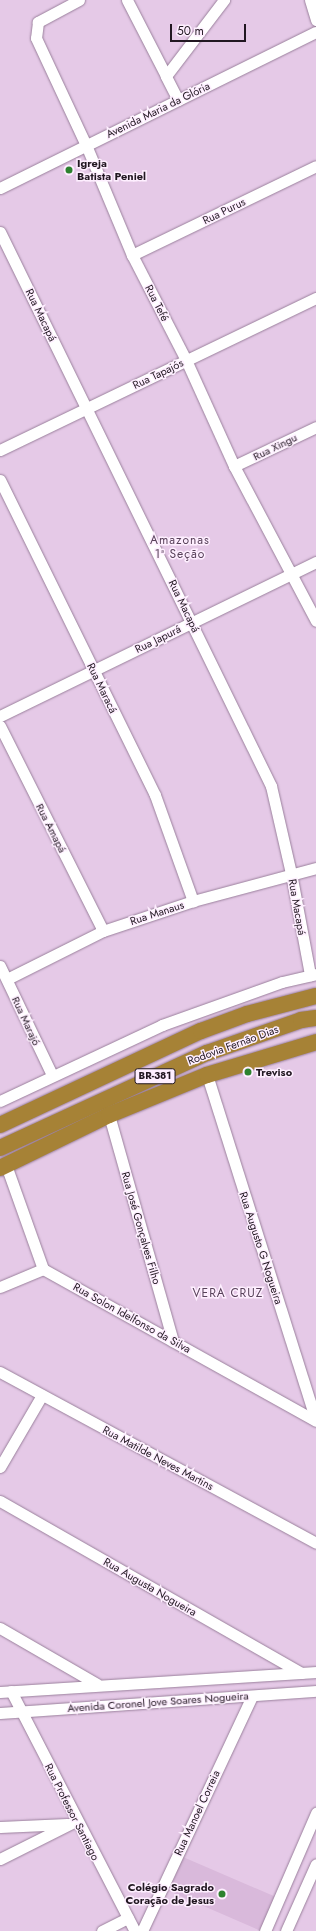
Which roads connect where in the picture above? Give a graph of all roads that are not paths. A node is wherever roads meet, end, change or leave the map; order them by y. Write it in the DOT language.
graph roads {
  1 [pos="79,0"];
  2 [pos="127,0"];
  3 [pos="224,0"];
  4 [pos="310,0"];
  5 [pos="316,20"];
  6 [pos="316,32"];
  7 [pos="166,76"];
  8 [pos="178,100"];
  9 [pos="86,145"];
  10 [pos="316,166"];
  11 [pos="0,188"];
  12 [pos="0,232"];
  13 [pos="132,255"];
  14 [pos="316,298"];
  15 [pos="186,360"];
  16 [pos="87,408"];
  17 [pos="316,427"];
  18 [pos="0,450"];
  19 [pos="234,466"];
  20 [pos="0,480"];
  21 [pos="316,562"];
  22 [pos="292,574"];
  23 [pos="316,621"];
  24 [pos="192,622"];
  25 [pos="94,670"];
  26 [pos="0,716"];
  27 [pos="0,726"];
  28 [pos="316,868"];
  29 [pos="291,873"];
  30 [pos="193,902"];
  31 [pos="103,931"];
  32 [pos="0,966"];
  33 [pos="313,975"];
  34 [pos="7,979"];
  35 [pos="316,996"];
  36 [pos="316,1018"];
  37 [pos="315,1044"];
  38 [pos="52,1075"];
  39 [pos="207,1075"];
  40 [pos="0,1101"];
  41 [pos="109,1115"];
  42 [pos="0,1125"];
  43 [pos="0,1148"];
  44 [pos="3,1167"];
  45 [pos="43,1268"];
  46 [pos="0,1287"];
  47 [pos="173,1341"];
  48 [pos="0,1372"];
  49 [pos="42,1395"];
  50 [pos="316,1421"];
  51 [pos="0,1467"];
  52 [pos="0,1501"];
  53 [pos="316,1543"];
  54 [pos="0,1628"];
  55 [pos="316,1672"];
  56 [pos="301,1673"];
  57 [pos="97,1684"];
  58 [pos="6,1691"];
  59 [pos="316,1691"];
  60 [pos="252,1696"];
  61 [pos="21,1712"];
  62 [pos="0,1713"];
  63 [pos="316,1813"];
  64 [pos="74,1822"];
  65 [pos="0,1827"];
  66 [pos="0,1859"];
  67 [pos="316,1864"];
  68 [pos="128,1918"];
  69 [pos="102,1931"];
  70 [pos="135,1931"];
  71 [pos="142,1931"];
  72 [pos="265,1931"];
  73 [pos="286,1931"];
  1 -- 9 [label="street, Rua Tefé"];
  2 -- 7 [label="street"];
  3 -- 7 [label="street"];
  4 -- 5 [label="street"];
  6 -- 8 [label="street, Avenida Maria da Glória"];
  7 -- 8 [label="street"];
  8 -- 9 [label="street, Avenida Maria da Glória"];
  9 -- 11 [label="street, Avenida Maria da Glória"];
  9 -- 13 [label="street, Rua Tefé"];
  10 -- 13 [label="street, Rua Purus"];
  12 -- 16 [label="street, Rua Macapá"];
  13 -- 15 [label="street, Rua Tefé"];
  14 -- 15 [label="street, Rua Tapajós"];
  15 -- 16 [label="street, Rua Tapajós"];
  15 -- 19 [label="street, Rua Tefé"];
  16 -- 18 [label="street, Rua Tapajós"];
  16 -- 24 [label="street, Rua Macapá"];
  17 -- 19 [label="street, Rua Xingu"];
  19 -- 22 [label="street, Rua Tefé"];
  20 -- 25 [label="street, Rua Maracá"];
  21 -- 22 [label="street, Rua Japurá"];
  22 -- 23 [label="street, Rua Tefé"];
  22 -- 24 [label="street, Rua Japurá"];
  24 -- 25 [label="street, Rua Japurá"];
  24 -- 29 [label="street, Rua Macapá"];
  25 -- 26 [label="street, Rua Japurá"];
  25 -- 30 [label="street, Rua Maracá"];
  27 -- 31 [label="street, Rua Amapá"];
  28 -- 29 [label="street, Rua Manaus"];
  29 -- 30 [label="street, Rua Manaus"];
  29 -- 33 [label="street, Rua Macapá"];
  30 -- 31 [label="street, Rua Manaus"];
  31 -- 34 [label="street, Rua Manaus"];
  32 -- 34 [label="street, Rua Marajó"];
  33 -- 38 [label="street"];
  34 -- 38 [label="street, Rua Marajó"];
  35 -- 42 [label="highway, Rodovia Fernão Dias / BR-381"];
  36 -- 43 [label="highway, Rodovia Fernão Dias / BR-381"];
  37 -- 39 [label="highway, BR-381"];
  38 -- 40 [label="street"];
  39 -- 41 [label="highway, BR-381"];
  39 -- 50 [label="street, Rua Augusto G Nogueira"];
  41 -- 44 [label="highway"];
  41 -- 47 [label="street, Rua José Gonçalves Filho"];
  44 -- 45 [label="street"];
  45 -- 46 [label="street"];
  45 -- 47 [label="street, Rua Solon Idelfonso da Silva"];
  47 -- 50 [label="street, Rua Solon Idelfonso da Silva"];
  48 -- 49 [label="street, Rua Matilde Neves Martins"];
  49 -- 51 [label="street"];
  49 -- 53 [label="street, Rua Matilde Neves Martins"];
  52 -- 56 [label="street, Rua Augusta Nogueira"];
  54 -- 57 [label="street"];
  55 -- 56 [label="street, Avenida Coronel Jove Soares Nogueira"];
  56 -- 57 [label="street, Avenida Coronel Jove Soares Nogueira"];
  57 -- 58 [label="street, Avenida Coronel Jove Soares Nogueira"];
  58 -- 61 [label="street, Rua Professor Santiago"];
  59 -- 60 [label="street, Avenida Coronel Jove Soares Nogueira"];
  60 -- 61 [label="street, Avenida Coronel Jove Soares Nogueira"];
  60 -- 71 [label="street, Rua Manoel Correia"];
  61 -- 62 [label="street, Avenida Coronel Jove Soares Nogueira"];
  61 -- 64 [label="street, Rua Professor Santiago"];
  63 -- 72 [label="street"];
  64 -- 65 [label="street"];
  64 -- 66 [label="street"];
  64 -- 68 [label="street, Rua Professor Santiago"];
  67 -- 73 [label="street"];
  68 -- 69 [label="street"];
  68 -- 70 [label="street, Rua Professor Santiago"];
}
